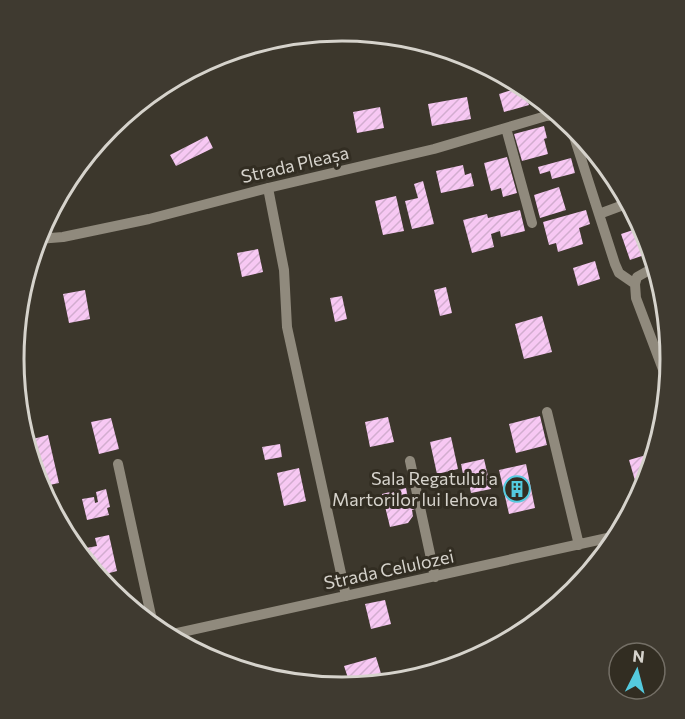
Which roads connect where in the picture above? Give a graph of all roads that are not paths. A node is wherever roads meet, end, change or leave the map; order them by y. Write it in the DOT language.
graph roads {
  1 [pos="549,117"];
  2 [pos="506,128"];
  3 [pos="576,143"];
  4 [pos="268,188"];
  5 [pos="621,206"];
  6 [pos="599,214"];
  7 [pos="532,223"];
  8 [pos="48,238"];
  9 [pos="648,271"];
  10 [pos="635,284"];
  11 [pos="661,362"];
  12 [pos="547,412"];
  13 [pos="410,461"];
  14 [pos="118,464"];
  15 [pos="605,539"];
  16 [pos="579,545"];
  17 [pos="435,577"];
  18 [pos="346,596"];
  19 [pos="150,613"];
  20 [pos="179,632"];
  1 -- 2 [label="street, Strada Pleașa"];
  2 -- 4 [label="street, Strada Pleașa"];
  2 -- 7 [label="street"];
  3 -- 6 [label="street"];
  4 -- 8 [label="street, Strada Pleașa"];
  4 -- 18 [label="street"];
  5 -- 6 [label="street"];
  6 -- 10 [label="street"];
  9 -- 10 [label="street"];
  10 -- 11 [label="street"];
  12 -- 16 [label="street"];
  13 -- 17 [label="street"];
  14 -- 19 [label="street"];
  15 -- 16 [label="street, Strada Celulozei"];
  16 -- 17 [label="street, Strada Celulozei"];
  17 -- 18 [label="street, Strada Celulozei"];
  18 -- 20 [label="street, Strada Celulozei"];
}
